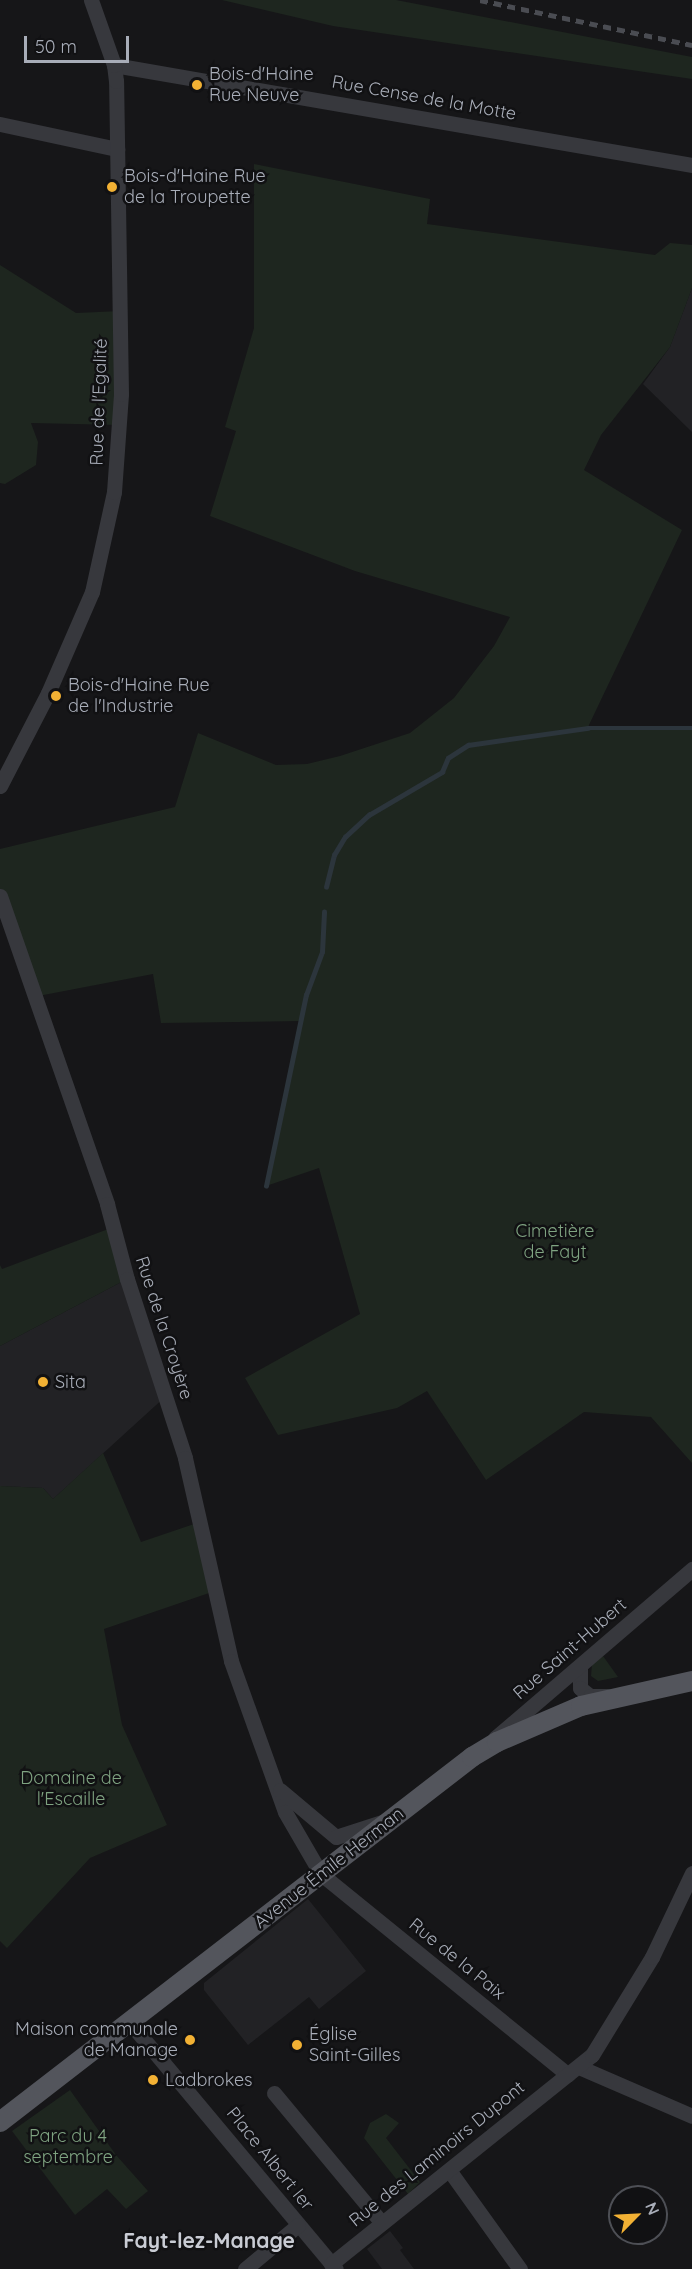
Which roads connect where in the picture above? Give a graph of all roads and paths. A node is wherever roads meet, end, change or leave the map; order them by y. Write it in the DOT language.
graph roads {
  1 [pos="91,0"];
  2 [pos="114,65"];
  3 [pos="0,124"];
  4 [pos="117,149"];
  5 [pos="692,165"];
  6 [pos="0,786"];
  7 [pos="0,896"];
  8 [pos="692,1569"];
  9 [pos="579,1674"];
  10 [pos="692,1681"];
  11 [pos="627,1694"];
  12 [pos="545,1698"];
  13 [pos="551,1717"];
  14 [pos="472,1757"];
  15 [pos="270,1779"];
  16 [pos="390,1820"];
  17 [pos="692,1873"];
  18 [pos="321,1874"];
  19 [pos="131,2024"];
  20 [pos="573,2071"];
  21 [pos="274,2093"];
  22 [pos="692,2116"];
  23 [pos="0,2122"];
  24 [pos="449,2170"];
  25 [pos="382,2223"];
  26 [pos="298,2224"];
  27 [pos="333,2266"];
  28 [pos="245,2269"];
  29 [pos="520,2269"];
  1 -- 2 [label="street, Rue de l'Egalité"];
  2 -- 4 [label="street, Rue de l'Egalité"];
  2 -- 5 [label="street, Rue Cense de la Motte"];
  3 -- 4 [label="street"];
  4 -- 6 [label="street, Rue de l'Egalité"];
  7 -- 15 [label="street, Rue de la Croyère"];
  8 -- 9 [label="street, Rue Saint-Hubert"];
  9 -- 11 [label="street"];
  9 -- 12 [label="street, Rue Saint-Hubert"];
  9 -- 13 [label="street"];
  10 -- 11 [label="main road, Avenue Émile Herman"];
  11 -- 13 [label="main road, Avenue Émile Herman"];
  12 -- 13 [label="street"];
  12 -- 14 [label="street, Rue Saint-Hubert"];
  13 -- 14 [label="main road, Avenue Émile Herman"];
  14 -- 16 [label="main road, Avenue Émile Herman"];
  15 -- 16 [label="street, Rue de la Croyère"];
  15 -- 18 [label="street, Rue de la Croyère"];
  16 -- 18 [label="main road, Avenue Émile Herman"];
  17 -- 20 [label="street, Rue des Laminoirs Dupont"];
  18 -- 19 [label="main road, Avenue Émile Herman"];
  18 -- 20 [label="street, Rue de la Paix"];
  19 -- 23 [label="main road, Avenue Émile Herman"];
  19 -- 26 [label="street, Place Albert Ier"];
  20 -- 22 [label="street, Rue de la Paix"];
  20 -- 24 [label="street, Rue des Laminoirs Dupont"];
  21 -- 25 [label="street"];
  24 -- 25 [label="street, Rue des Laminoirs Dupont"];
  24 -- 29 [label="street"];
  25 -- 27 [label="street, Rue des Laminoirs Dupont"];
  26 -- 27 [label="street, Place Albert Ier"];
  26 -- 28 [label="street"];
}
